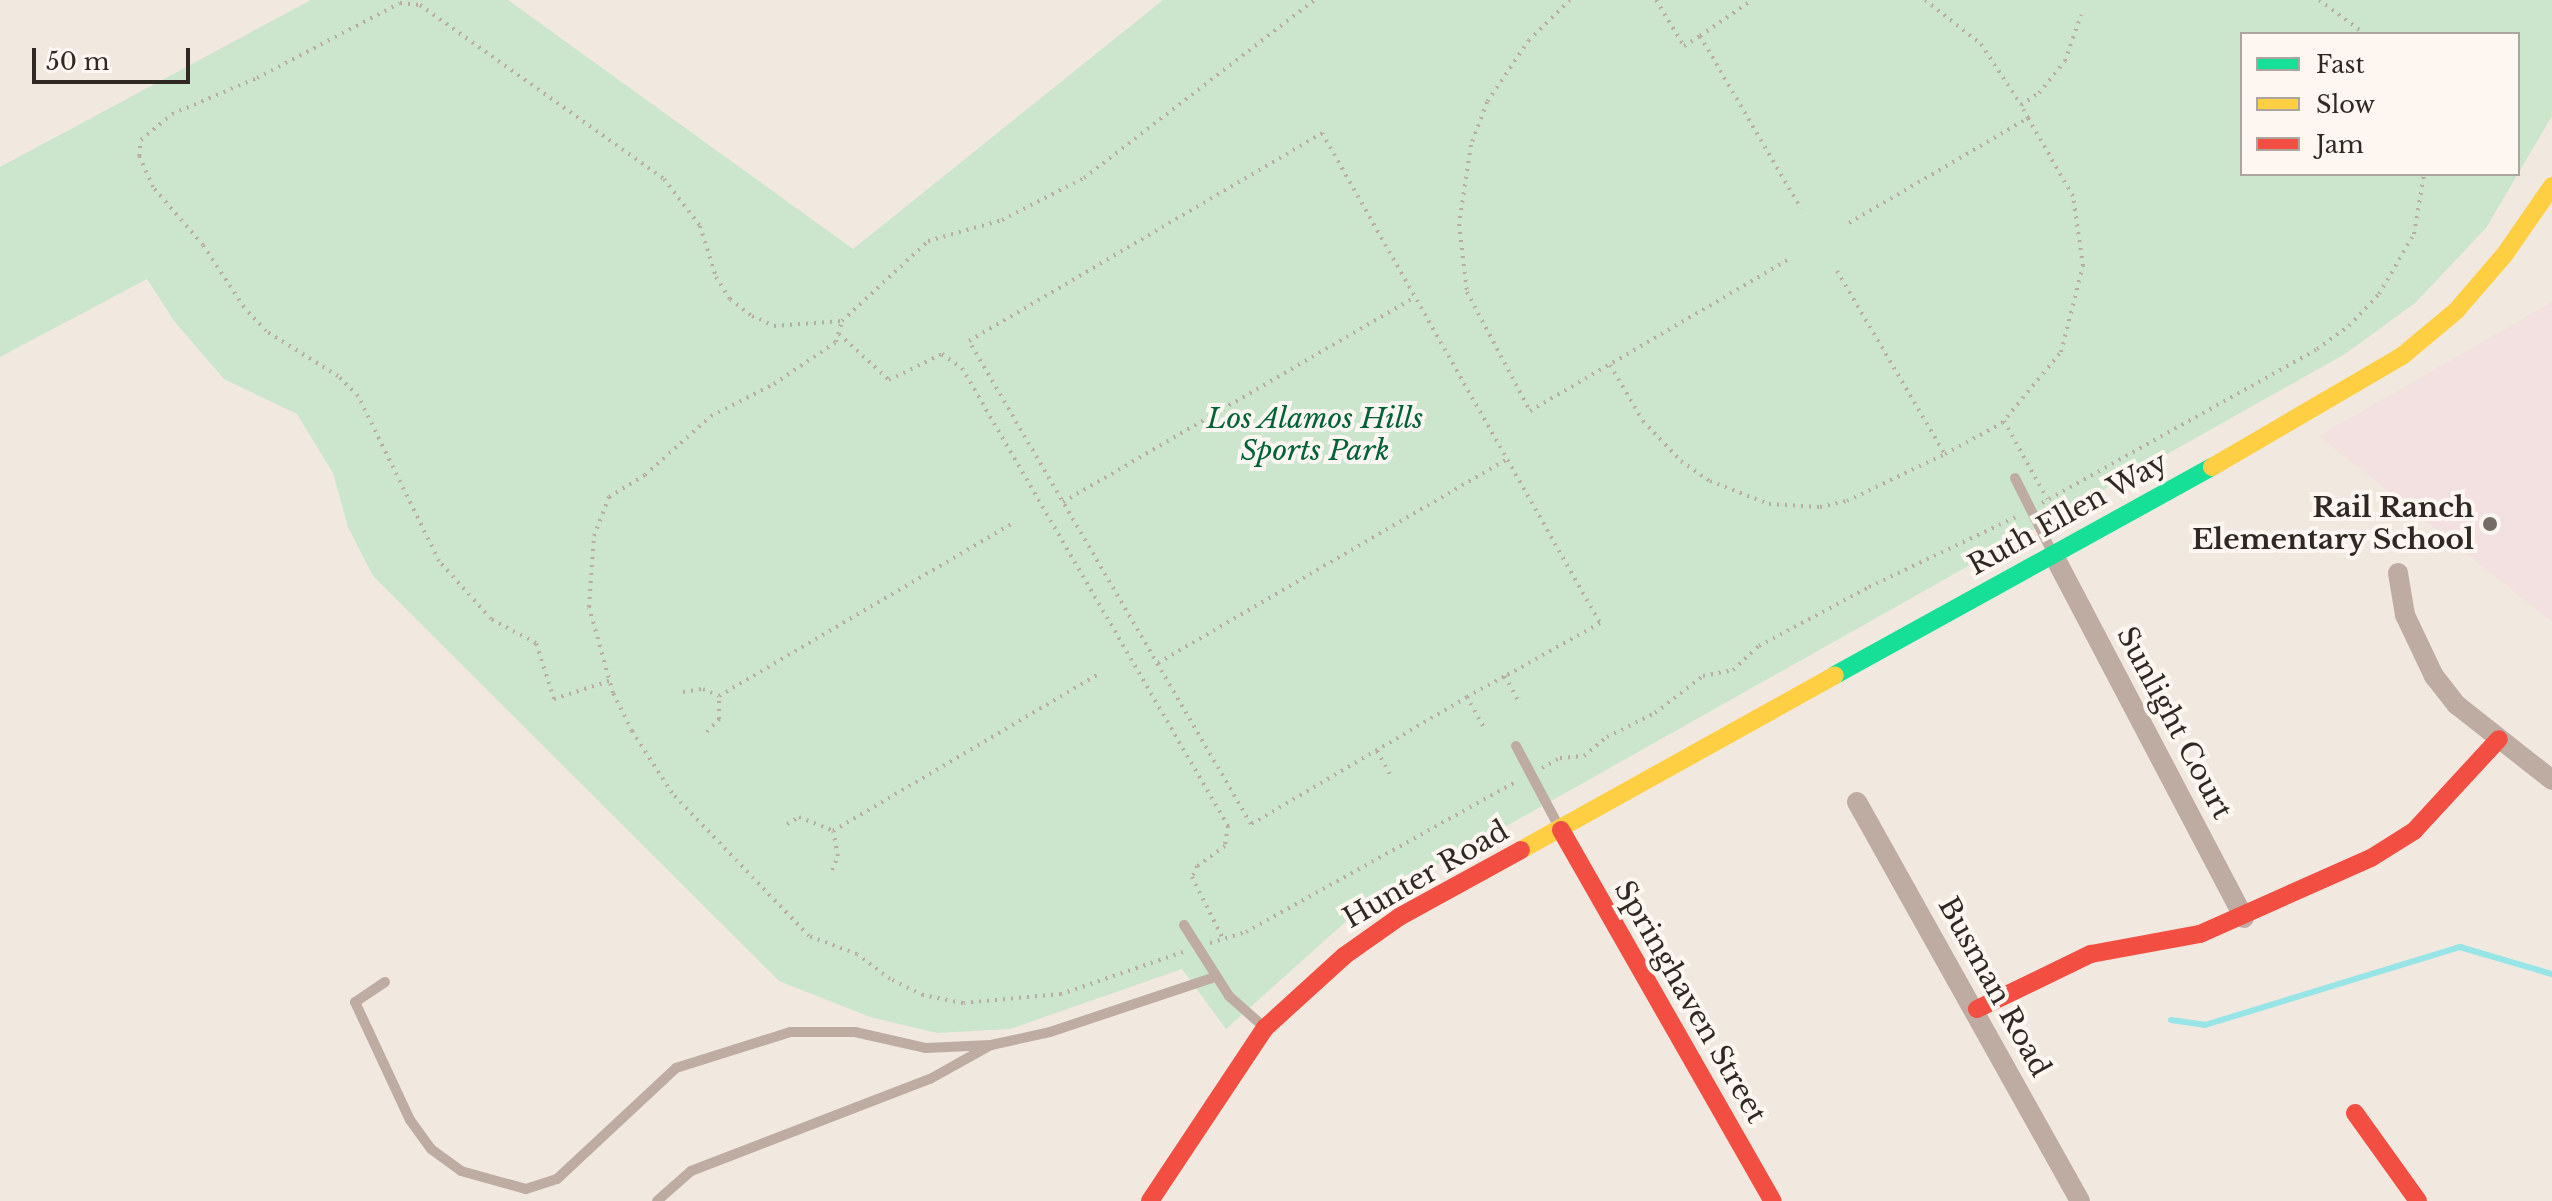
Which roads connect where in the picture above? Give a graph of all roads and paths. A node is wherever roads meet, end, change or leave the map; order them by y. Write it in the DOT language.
graph roads {
  1 [pos="1314,0"];
  2 [pos="1570,0"];
  3 [pos="1656,0"];
  4 [pos="1752,0"];
  5 [pos="1925,0"];
  6 [pos="2319,0"];
  7 [pos="2081,15"];
  8 [pos="2362,32"];
  9 [pos="1700,36"];
  10 [pos="2021,105"];
  11 [pos="2028,118"];
  12 [pos="2424,176"];
  13 [pos="2552,186"];
  14 [pos="1801,209"];
  15 [pos="1849,223"];
  16 [pos="1787,260"];
  17 [pos="1837,271"];
  18 [pos="1415,297"];
  19 [pos="842,321"];
  20 [pos="839,334"];
  21 [pos="1610,365"];
  22 [pos="2004,421"];
  23 [pos="1945,454"];
  24 [pos="1507,459"];
  25 [pos="2015,478"];
  26 [pos="2048,500"];
  27 [pos="1063,502"];
  28 [pos="2031,509"];
  29 [pos="1011,524"];
  30 [pos="2053,554"];
  31 [pos="2398,573"];
  32 [pos="1158,663"];
  33 [pos="1098,674"];
  34 [pos="1505,676"];
  35 [pos="609,681"];
  36 [pos="683,692"];
  37 [pos="719,696"];
  38 [pos="1467,697"];
  39 [pos="1520,704"];
  40 [pos="1483,726"];
  41 [pos="707,732"];
  42 [pos="2499,739"];
  43 [pos="1516,746"];
  44 [pos="1377,750"];
  45 [pos="1531,774"];
  46 [pos="1391,776"];
  47 [pos="2552,780"];
  48 [pos="1857,802"];
  49 [pos="787,824"];
  50 [pos="1561,830"];
  51 [pos="833,831"];
  52 [pos="832,870"];
  53 [pos="2244,918"];
  54 [pos="1184,925"];
  55 [pos="1223,939"];
  56 [pos="1197,947"];
  57 [pos="1215,977"];
  58 [pos="385,982"];
  59 [pos="1977,1009"];
  60 [pos="1265,1028"];
  61 [pos="991,1045"];
  62 [pos="2355,1113"];
  63 [pos="657,1201"];
  64 [pos="1150,1201"];
  65 [pos="1773,1201"];
  66 [pos="2080,1201"];
  67 [pos="2418,1201"];
  1 -- 19 [label="path"];
  2 -- 21 [label="path"];
  3 -- 9 [label="path"];
  4 -- 9 [label="path"];
  5 -- 10 [label="path"];
  6 -- 8 [label="path"];
  7 -- 10 [label="path"];
  9 -- 14 [label="path"];
  10 -- 11 [label="path"];
  11 -- 15 [label="path"];
  11 -- 22 [label="path"];
  12 -- 26 [label="path"];
  13 -- 30 [label="street, Ruth Ellen Way"];
  16 -- 21 [label="path"];
  17 -- 23 [label="path"];
  18 -- 24 [label="path"];
  18 -- 27 [label="path"];
  18 -- 27 [label="path"];
  19 -- 20 [label="path"];
  19 -- 35 [label="path"];
  20 -- 35 [label="path"];
  20 -- 55 [label="path"];
  21 -- 23 [label="path"];
  22 -- 23 [label="path"];
  22 -- 26 [label="path"];
  24 -- 32 [label="path"];
  24 -- 34 [label="path"];
  25 -- 28 [label="lane"];
  26 -- 28 [label="path"];
  27 -- 32 [label="path"];
  28 -- 30 [label="lane"];
  28 -- 45 [label="path"];
  29 -- 37 [label="path"];
  30 -- 50 [label="street, Ruth Ellen Way"];
  30 -- 53 [label="street, Sunlight Court"];
  31 -- 42 [label="street"];
  32 -- 44 [label="path"];
  33 -- 51 [label="path"];
  34 -- 38 [label="path"];
  34 -- 39 [label="path"];
  35 -- 56 [label="path"];
  36 -- 37 [label="path"];
  37 -- 41 [label="path"];
  38 -- 40 [label="path"];
  38 -- 44 [label="path"];
  42 -- 47 [label="street"];
  42 -- 53 [label="street"];
  43 -- 45 [label="lane"];
  44 -- 46 [label="path"];
  45 -- 50 [label="lane"];
  45 -- 55 [label="path"];
  48 -- 59 [label="street, Busman Road"];
  49 -- 51 [label="path"];
  50 -- 60 [label="street, Hunter Road"];
  50 -- 65 [label="street, Springhaven Street"];
  51 -- 52 [label="path"];
  53 -- 59 [label="street"];
  54 -- 56 [label="lane"];
  55 -- 56 [label="path"];
  56 -- 57 [label="lane"];
  57 -- 60 [label="lane"];
  57 -- 61 [label="lane"];
  58 -- 61 [label="lane"];
  59 -- 66 [label="street, Busman Road"];
  60 -- 64 [label="street, Hunter Road"];
  61 -- 63 [label="lane"];
  62 -- 67 [label="street"];
}
